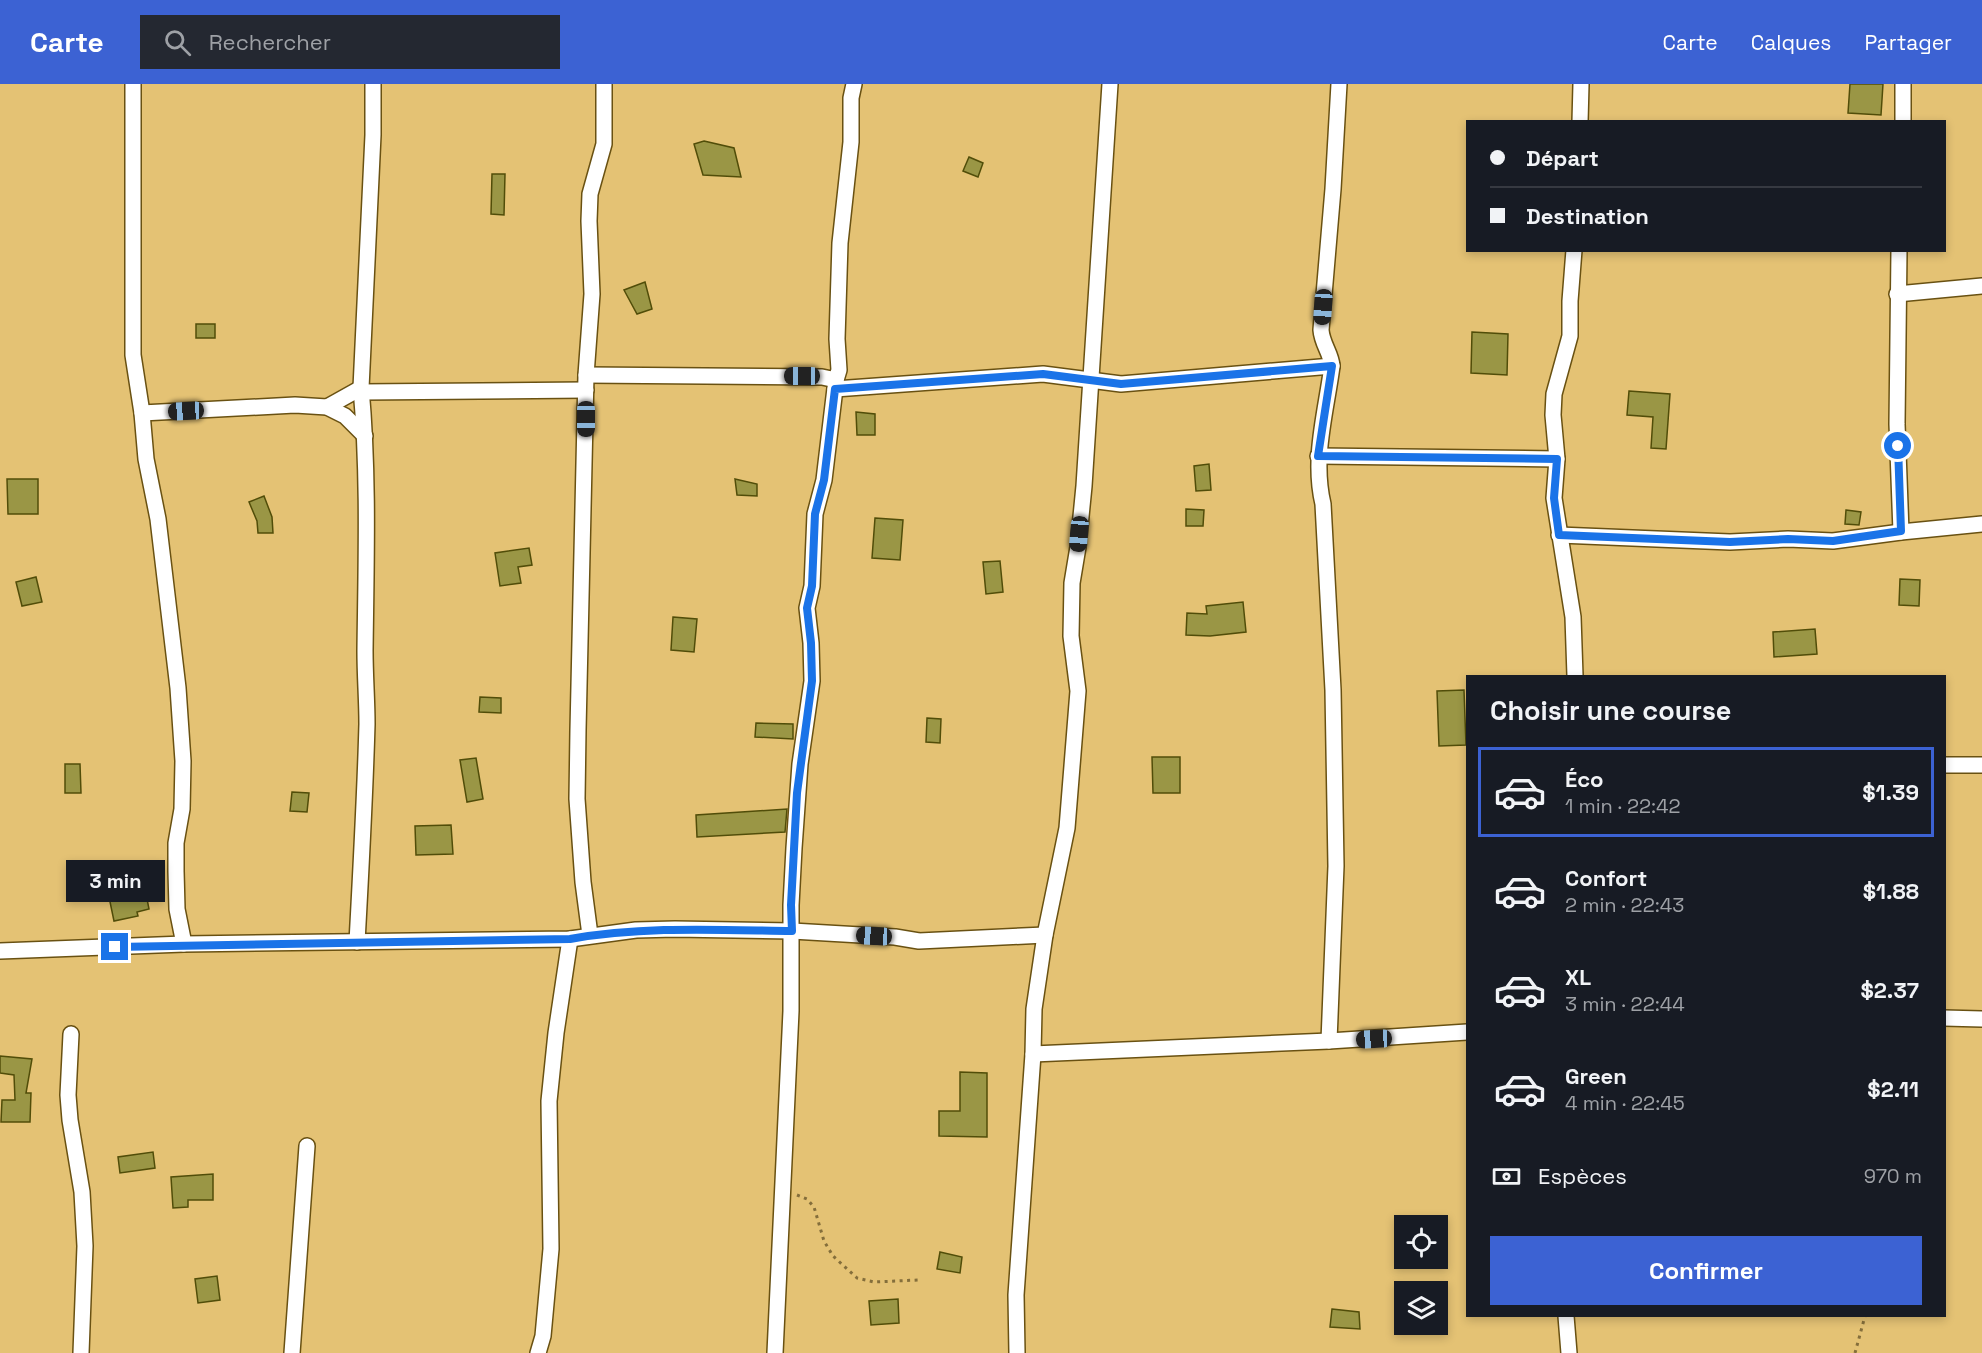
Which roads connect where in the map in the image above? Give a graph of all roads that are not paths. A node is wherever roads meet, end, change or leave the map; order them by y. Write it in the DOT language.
graph roads {
  1 [pos="133,84"];
  2 [pos="373,84"];
  3 [pos="604,84"];
  4 [pos="854,84"];
  5 [pos="1110,84"];
  6 [pos="1339,84"];
  7 [pos="1581,84"];
  8 [pos="1903,84"];
  9 [pos="1580,120"];
  10 [pos="1903,120"];
  11 [pos="1574,252"];
  12 [pos="1899,252"];
  13 [pos="1982,286"];
  14 [pos="1898,294"];
  15 [pos="1332,366"];
  16 [pos="1091,380"];
  17 [pos="586,383"];
  18 [pos="835,385"];
  19 [pos="362,390"];
  20 [pos="327,407"];
  21 [pos="142,413"];
  22 [pos="365,436"];
  23 [pos="1318,456"];
  24 [pos="1557,459"];
  25 [pos="1982,524"];
  26 [pos="1901,531"];
  27 [pos="1559,535"];
  28 [pos="1575,675"];
  29 [pos="1946,765"];
  30 [pos="1982,765"];
  31 [pos="792,931"];
  32 [pos="590,935"];
  33 [pos="1045,935"];
  34 [pos="570,939"];
  35 [pos="357,942"];
  36 [pos="184,944"];
  37 [pos="0,951"];
  38 [pos="1946,1018"];
  39 [pos="1982,1019"];
  40 [pos="1466,1032"];
  41 [pos="71,1034"];
  42 [pos="1329,1041"];
  43 [pos="1034,1054"];
  44 [pos="307,1146"];
  45 [pos="1566,1317"];
  46 [pos="81,1353"];
  47 [pos="292,1353"];
  48 [pos="538,1353"];
  49 [pos="775,1353"];
  50 [pos="1017,1353"];
  51 [pos="1569,1353"];
  1 -- 21 [label="street"];
  2 -- 19 [label="street"];
  3 -- 17 [label="street"];
  4 -- 18 [label="street"];
  5 -- 16 [label="street"];
  6 -- 15 [label="street"];
  7 -- 9 [label="street"];
  8 -- 10 [label="street"];
  11 -- 24 [label="street"];
  12 -- 14 [label="street"];
  13 -- 14 [label="street"];
  14 -- 26 [label="street"];
  15 -- 16 [label="street"];
  15 -- 23 [label="street"];
  16 -- 18 [label="street"];
  16 -- 33 [label="street"];
  17 -- 18 [label="street"];
  17 -- 19 [label="street"];
  17 -- 32 [label="street"];
  18 -- 31 [label="street"];
  19 -- 20 [label="street"];
  19 -- 22 [label="street"];
  20 -- 21 [label="street"];
  20 -- 22 [label="street"];
  21 -- 36 [label="street"];
  22 -- 35 [label="street"];
  23 -- 24 [label="street"];
  23 -- 42 [label="street"];
  24 -- 27 [label="street"];
  25 -- 26 [label="street"];
  26 -- 27 [label="street"];
  27 -- 28 [label="street"];
  29 -- 30 [label="street"];
  31 -- 32 [label="street"];
  31 -- 33 [label="street"];
  31 -- 49 [label="street"];
  32 -- 34 [label="street"];
  33 -- 43 [label="street"];
  34 -- 35 [label="street"];
  34 -- 48 [label="street"];
  35 -- 36 [label="street"];
  36 -- 37 [label="street"];
  38 -- 39 [label="street"];
  40 -- 42 [label="street"];
  41 -- 46 [label="street"];
  42 -- 43 [label="street"];
  43 -- 50 [label="street"];
  44 -- 47 [label="street"];
  45 -- 51 [label="street"];
}
